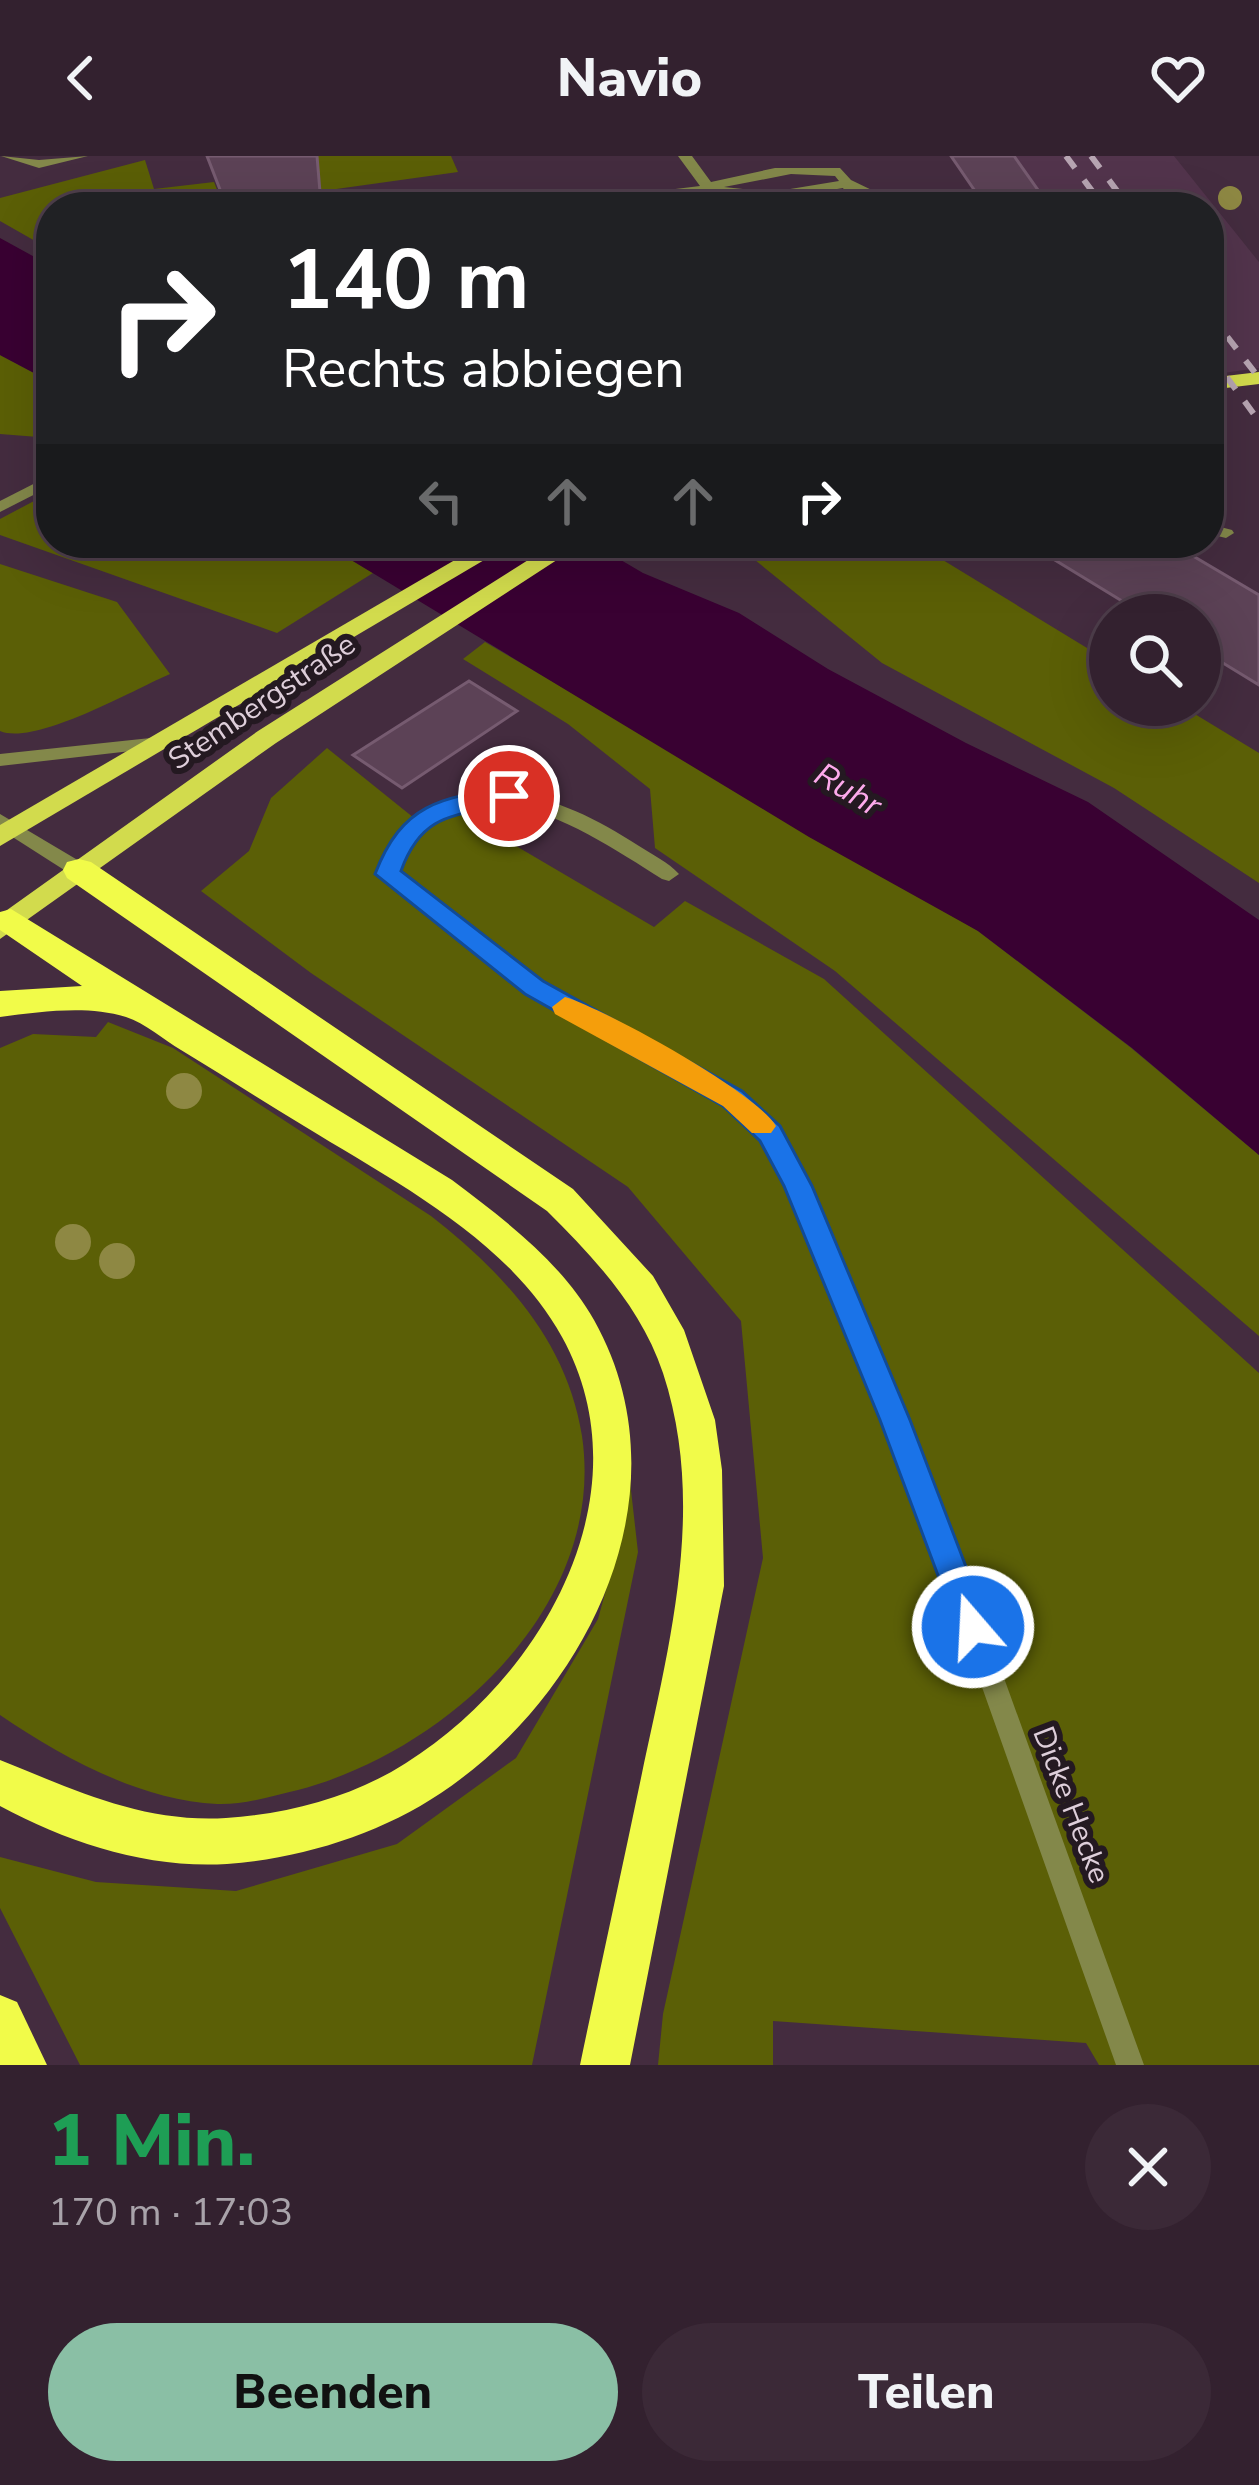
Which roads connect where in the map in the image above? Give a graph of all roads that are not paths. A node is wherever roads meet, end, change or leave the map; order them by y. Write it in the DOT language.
graph roads {
  1 [pos="8,156"];
  2 [pos="81,156"];
  3 [pos="685,156"];
  4 [pos="845,156"];
  5 [pos="844,178"];
  6 [pos="706,189"];
  7 [pos="812,191"];
  8 [pos="682,192"];
  9 [pos="706,192"];
  10 [pos="709,192"];
  11 [pos="734,192"];
  12 [pos="804,192"];
  13 [pos="852,192"];
  14 [pos="868,192"];
  15 [pos="1259,378"];
  16 [pos="1224,382"];
  17 [pos="36,488"];
  18 [pos="0,507"];
  19 [pos="475,558"];
  20 [pos="547,558"];
  21 [pos="160,742"];
  22 [pos="0,760"];
  23 [pos="4,828"];
  24 [pos="79,870"];
  25 [pos="669,874"];
  26 [pos="4,921"];
  27 [pos="0,1004"];
  28 [pos="134,1005"];
  29 [pos="0,1782"];
  30 [pos="0,2019"];
  31 [pos="22,2065"];
  32 [pos="605,2065"];
  33 [pos="1130,2065"];
  1 -- 2 [label="street"];
  3 -- 6 [label="street"];
  4 -- 5 [label="street"];
  5 -- 6 [label="street"];
  5 -- 7 [label="street"];
  5 -- 13 [label="street"];
  5 -- 14 [label="street"];
  6 -- 8 [label="street"];
  6 -- 9 [label="street"];
  6 -- 10 [label="street"];
  6 -- 11 [label="street"];
  7 -- 12 [label="street"];
  15 -- 16 [label="main road"];
  17 -- 18 [label="street"];
  19 -- 21 [label="main road, Stembergstraße"];
  20 -- 24 [label="main road, Stembergstraße"];
  21 -- 22 [label="street"];
  21 -- 23 [label="main road, Stembergstraße"];
  23 -- 24 [label="street"];
  24 -- 26 [label="main road, Stembergstraße"];
  24 -- 32 [label="highway"];
  25 -- 33 [label="street, Dicke Hecke"];
  26 -- 28 [label="highway"];
  27 -- 28 [label="highway"];
  28 -- 29 [label="highway"];
  30 -- 31 [label="highway"];
}
